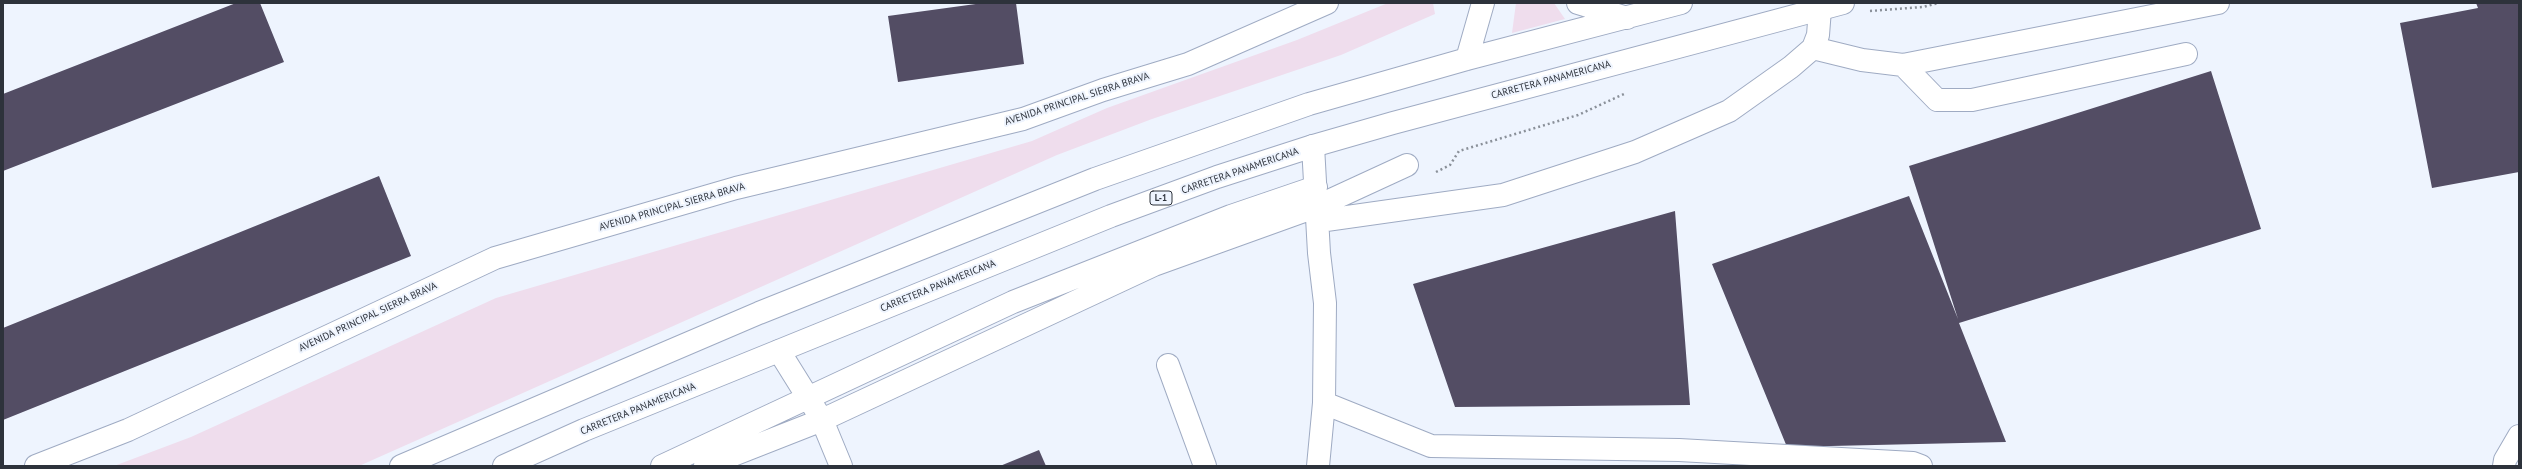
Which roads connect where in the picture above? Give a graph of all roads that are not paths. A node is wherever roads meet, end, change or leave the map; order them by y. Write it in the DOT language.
graph roads {
  1 [pos="1327,3"];
  2 [pos="1483,3"];
  3 [pos="1578,3"];
  4 [pos="1681,3"];
  5 [pos="1843,3"];
  6 [pos="2211,4"];
  7 [pos="1820,9"];
  8 [pos="1292,11"];
  9 [pos="1627,18"];
  10 [pos="1813,48"];
  11 [pos="2186,54"];
  12 [pos="1467,59"];
  13 [pos="1903,65"];
  14 [pos="1313,146"];
  15 [pos="1407,165"];
  16 [pos="1318,205"];
  17 [pos="779,351"];
  18 [pos="1168,365"];
  19 [pos="809,399"];
  20 [pos="1324,403"];
  21 [pos="822,420"];
  22 [pos="2519,436"];
  23 [pos="36,466"];
  24 [pos="401,466"];
  25 [pos="504,466"];
  26 [pos="662,466"];
  27 [pos="706,466"];
  28 [pos="840,466"];
  29 [pos="1205,466"];
  30 [pos="1318,466"];
  31 [pos="1921,466"];
  32 [pos="2504,466"];
  1 -- 8 [label="street, AVENIDA PRINCIPAL SIERRA BRAVA"];
  2 -- 12 [label="street"];
  3 -- 9 [label="street"];
  4 -- 9 [label="street"];
  5 -- 7 [label="street, CARRETERA PANAMERICANA / L-1"];
  6 -- 13 [label="street"];
  7 -- 10 [label="street"];
  7 -- 14 [label="street, CARRETERA PANAMERICANA / L-1"];
  8 -- 23 [label="street, AVENIDA PRINCIPAL SIERRA BRAVA"];
  9 -- 12 [label="street"];
  10 -- 13 [label="street"];
  10 -- 16 [label="street"];
  11 -- 13 [label="street"];
  12 -- 24 [label="street"];
  14 -- 16 [label="street"];
  14 -- 17 [label="street, CARRETERA PANAMERICANA / L-1"];
  15 -- 16 [label="street"];
  16 -- 19 [label="street"];
  16 -- 20 [label="street"];
  16 -- 21 [label="street"];
  17 -- 19 [label="street"];
  17 -- 25 [label="street, CARRETERA PANAMERICANA / L-1"];
  18 -- 29 [label="street"];
  19 -- 21 [label="street"];
  19 -- 26 [label="street"];
  20 -- 30 [label="street"];
  20 -- 31 [label="street"];
  21 -- 27 [label="street"];
  21 -- 28 [label="street"];
  22 -- 32 [label="street"];
}
